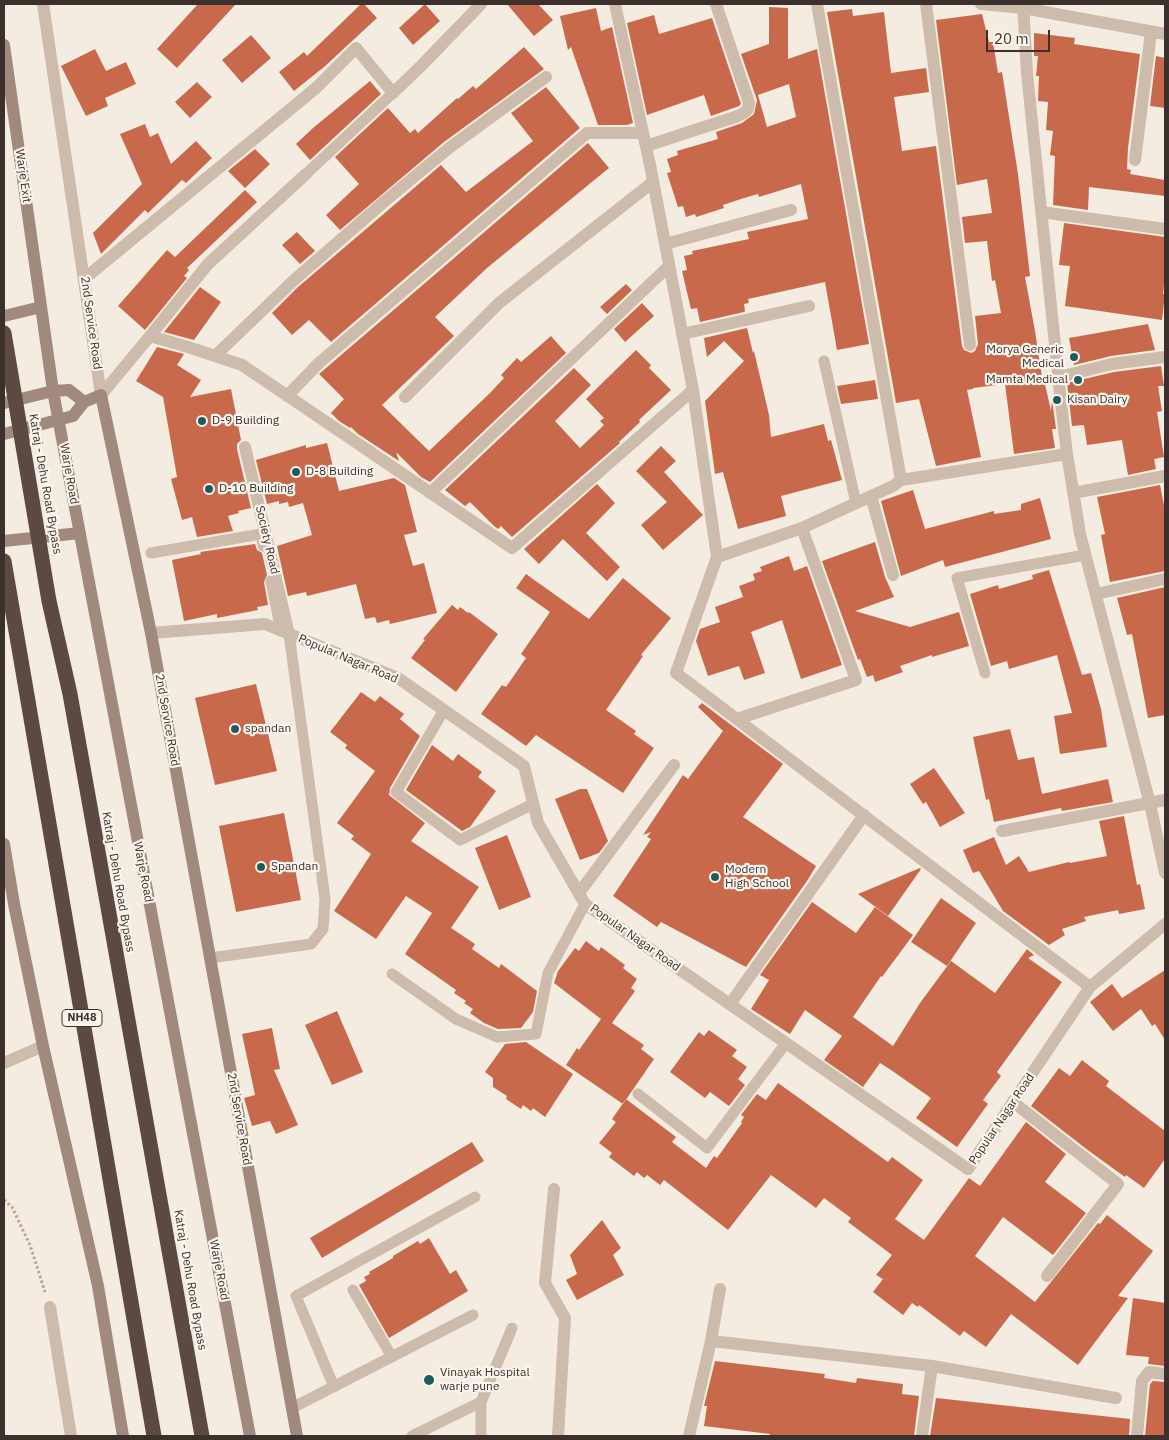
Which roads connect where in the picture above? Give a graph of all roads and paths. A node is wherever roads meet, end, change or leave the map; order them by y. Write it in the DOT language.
graph roads {
  1 [pos="43,4"];
  2 [pos="481,4"];
  3 [pos="615,4"];
  4 [pos="716,4"];
  5 [pos="817,4"];
  6 [pos="926,4"];
  7 [pos="981,4"];
  8 [pos="1023,6"];
  9 [pos="1165,23"];
  10 [pos="1157,33"];
  11 [pos="4,45"];
  12 [pos="546,77"];
  13 [pos="393,93"];
  14 [pos="643,133"];
  15 [pos="646,146"];
  16 [pos="1135,160"];
  17 [pos="306,174"];
  18 [pos="653,182"];
  19 [pos="791,210"];
  20 [pos="1041,212"];
  21 [pos="1165,229"];
  22 [pos="665,244"];
  23 [pos="669,266"];
  24 [pos="84,279"];
  25 [pos="809,306"];
  26 [pos="41,307"];
  27 [pos="4,316"];
  28 [pos="4,333"];
  29 [pos="682,334"];
  30 [pos="150,336"];
  31 [pos="970,345"];
  32 [pos="215,356"];
  33 [pos="1165,357"];
  34 [pos="824,361"];
  35 [pos="1059,377"];
  36 [pos="693,390"];
  37 [pos="53,391"];
  38 [pos="101,395"];
  39 [pos="287,396"];
  40 [pos="404,397"];
  41 [pos="84,402"];
  42 [pos="4,403"];
  43 [pos="59,420"];
  44 [pos="4,434"];
  45 [pos="245,447"];
  46 [pos="1067,454"];
  47 [pos="1165,476"];
  48 [pos="901,480"];
  49 [pos="430,493"];
  50 [pos="1073,493"];
  51 [pos="871,496"];
  52 [pos="856,503"];
  53 [pos="802,528"];
  54 [pos="80,533"];
  55 [pos="4,541"];
  56 [pos="151,553"];
  57 [pos="1085,554"];
  58 [pos="717,557"];
  59 [pos="4,560"];
  60 [pos="894,575"];
  61 [pos="1165,579"];
  62 [pos="1096,594"];
  63 [pos="285,632"];
  64 [pos="151,634"];
  65 [pos="985,673"];
  66 [pos="444,710"];
  67 [pos="737,719"];
  68 [pos="674,764"];
  69 [pos="1165,800"];
  70 [pos="533,804"];
  71 [pos="1150,804"];
  72 [pos="864,815"];
  73 [pos="1002,831"];
  74 [pos="4,844"];
  75 [pos="1165,873"];
  76 [pos="582,898"];
  77 [pos="1165,924"];
  78 [pos="210,958"];
  79 [pos="392,974"];
  80 [pos="1090,987"];
  81 [pos="730,1004"];
  82 [pos="786,1043"];
  83 [pos="44,1046"];
  84 [pos="4,1063"];
  85 [pos="638,1094"];
  86 [pos="1013,1102"];
  87 [pos="554,1189"];
  88 [pos="475,1197"];
  89 [pos="4,1200"];
  90 [pos="1047,1276"];
  91 [pos="353,1290"];
  92 [pos="720,1290"];
  93 [pos="50,1307"];
  94 [pos="474,1315"];
  95 [pos="512,1328"];
  96 [pos="711,1341"];
  97 [pos="392,1357"];
  98 [pos="932,1366"];
  99 [pos="1165,1374"];
  100 [pos="334,1387"];
  101 [pos="1116,1398"];
  102 [pos="481,1402"];
  103 [pos="292,1408"];
  104 [pos="71,1436"];
  105 [pos="123,1436"];
  106 [pos="154,1436"];
  107 [pos="202,1436"];
  108 [pos="250,1436"];
  109 [pos="297,1436"];
  110 [pos="412,1436"];
  111 [pos="481,1436"];
  112 [pos="558,1436"];
  113 [pos="689,1436"];
  114 [pos="922,1436"];
  115 [pos="1137,1436"];
  1 -- 24 [label="street, 2nd Service Road"];
  2 -- 13 [label="street"];
  3 -- 14 [label="street"];
  4 -- 15 [label="street"];
  5 -- 48 [label="street"];
  6 -- 31 [label="street"];
  7 -- 8 [label="street"];
  8 -- 10 [label="street"];
  8 -- 20 [label="street"];
  9 -- 10 [label="street"];
  10 -- 16 [label="street"];
  11 -- 26 [label="street, Warje Exit"];
  12 -- 32 [label="street"];
  13 -- 17 [label="lane"];
  13 -- 24 [label="street"];
  14 -- 15 [label="street"];
  14 -- 39 [label="street"];
  15 -- 18 [label="street"];
  17 -- 30 [label="street"];
  18 -- 22 [label="street"];
  18 -- 40 [label="street"];
  19 -- 22 [label="street"];
  20 -- 21 [label="street"];
  20 -- 35 [label="street"];
  22 -- 23 [label="street"];
  23 -- 29 [label="street"];
  23 -- 49 [label="street"];
  24 -- 38 [label="street, 2nd Service Road"];
  25 -- 29 [label="street"];
  26 -- 27 [label="street"];
  26 -- 37 [label="street, Warje Road"];
  28 -- 107 [label="highway, Katraj - Dehu Road Bypass"];
  29 -- 36 [label="street"];
  30 -- 32 [label="street"];
  30 -- 38 [label="street"];
  32 -- 39 [label="street"];
  33 -- 35 [label="street"];
  34 -- 52 [label="lane"];
  35 -- 46 [label="street"];
  36 -- 49 [label="street"];
  36 -- 58 [label="street"];
  37 -- 41 [label="street"];
  37 -- 42 [label="street"];
  37 -- 43 [label="street, Warje Road"];
  38 -- 41 [label="street"];
  38 -- 64 [label="street, 2nd Service Road"];
  39 -- 49 [label="street"];
  41 -- 43 [label="street"];
  43 -- 44 [label="street"];
  43 -- 54 [label="street, Warje Road"];
  45 -- 63 [label="street, Society Road"];
  46 -- 48 [label="street"];
  46 -- 50 [label="street"];
  47 -- 50 [label="street"];
  48 -- 51 [label="street"];
  50 -- 57 [label="street"];
  51 -- 52 [label="street"];
  51 -- 60 [label="street"];
  52 -- 53 [label="street"];
  53 -- 58 [label="street"];
  53 -- 67 [label="street"];
  54 -- 55 [label="street"];
  54 -- 108 [label="street, Warje Road"];
  56 -- 63 [label="lane"];
  57 -- 62 [label="street"];
  57 -- 65 [label="lane"];
  58 -- 67 [label="street"];
  59 -- 106 [label="highway, NH48"];
  61 -- 62 [label="street"];
  62 -- 71 [label="street"];
  63 -- 64 [label="street, Popular Nagar Road"];
  63 -- 66 [label="street, Popular Nagar Road"];
  63 -- 78 [label="lane"];
  64 -- 78 [label="street, 2nd Service Road"];
  66 -- 70 [label="street, Popular Nagar Road"];
  66 -- 70 [label="lane"];
  67 -- 72 [label="street"];
  68 -- 76 [label="street"];
  69 -- 71 [label="street"];
  70 -- 76 [label="street, Popular Nagar Road"];
  71 -- 73 [label="street"];
  71 -- 75 [label="street"];
  72 -- 80 [label="street"];
  72 -- 81 [label="street"];
  74 -- 83 [label="street"];
  76 -- 79 [label="lane"];
  76 -- 81 [label="street, Popular Nagar Road"];
  77 -- 80 [label="street, Popular Nagar Road"];
  78 -- 103 [label="street, 2nd Service Road"];
  80 -- 86 [label="street, Popular Nagar Road"];
  81 -- 82 [label="street, Popular Nagar Road"];
  82 -- 85 [label="lane"];
  82 -- 86 [label="street, Popular Nagar Road"];
  83 -- 84 [label="street"];
  83 -- 105 [label="street"];
  86 -- 90 [label="street"];
  87 -- 112 [label="street"];
  88 -- 100 [label="lane"];
  89 -- 93 [label="path"];
  91 -- 97 [label="lane"];
  92 -- 96 [label="street"];
  93 -- 104 [label="street"];
  94 -- 97 [label="lane"];
  95 -- 102 [label="lane"];
  96 -- 98 [label="street"];
  96 -- 113 [label="street"];
  97 -- 100 [label="lane"];
  98 -- 101 [label="street"];
  98 -- 114 [label="street"];
  99 -- 115 [label="street"];
  100 -- 103 [label="lane"];
  102 -- 110 [label="lane"];
  102 -- 111 [label="lane"];
  103 -- 109 [label="street, 2nd Service Road"];
}
